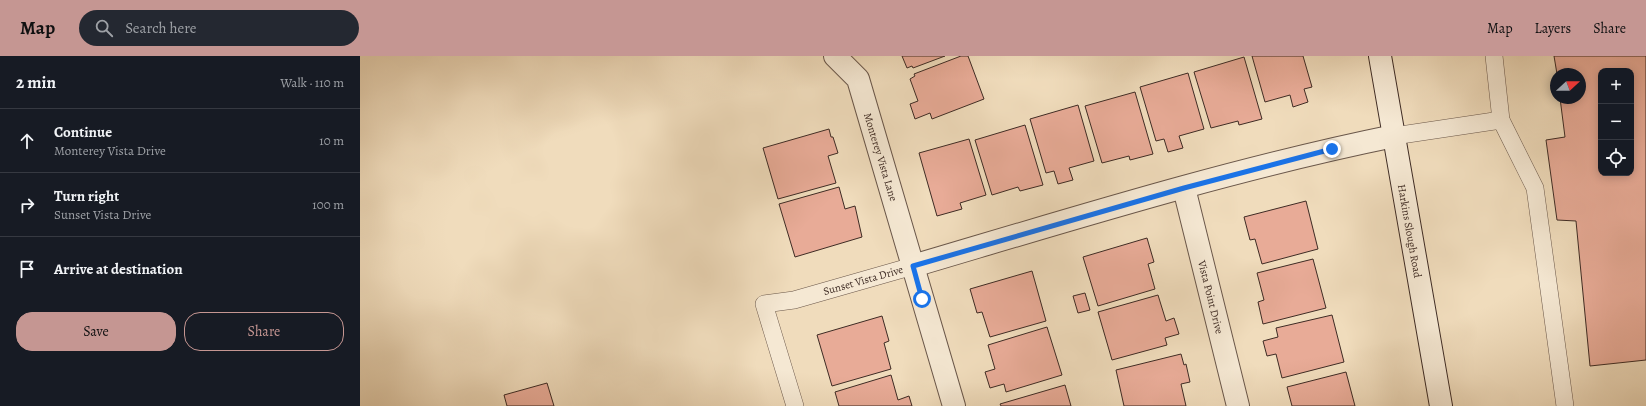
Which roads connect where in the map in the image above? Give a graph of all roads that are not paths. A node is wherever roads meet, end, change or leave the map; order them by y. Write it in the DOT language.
graph roads {
  1 [pos="835,56"];
  2 [pos="1380,56"];
  3 [pos="1494,56"];
  4 [pos="1501,120"];
  5 [pos="1394,136"];
  6 [pos="1184,188"];
  7 [pos="913,266"];
  8 [pos="795,406"];
  9 [pos="954,406"];
  10 [pos="1238,406"];
  11 [pos="1441,406"];
  12 [pos="1565,406"];
  1 -- 7 [label="street, Monterey Vista Lane"];
  2 -- 5 [label="street, Harkins Slough Road"];
  3 -- 4 [label="lane"];
  4 -- 5 [label="lane"];
  4 -- 12 [label="lane"];
  5 -- 6 [label="street, Sunset Vista Drive"];
  5 -- 11 [label="street, Harkins Slough Road"];
  6 -- 7 [label="street, Sunset Vista Drive"];
  6 -- 10 [label="street, Vista Point Drive"];
  7 -- 8 [label="lane, Sunset Vista Drive"];
  7 -- 9 [label="street, Monterey Vista Lane"];
}
